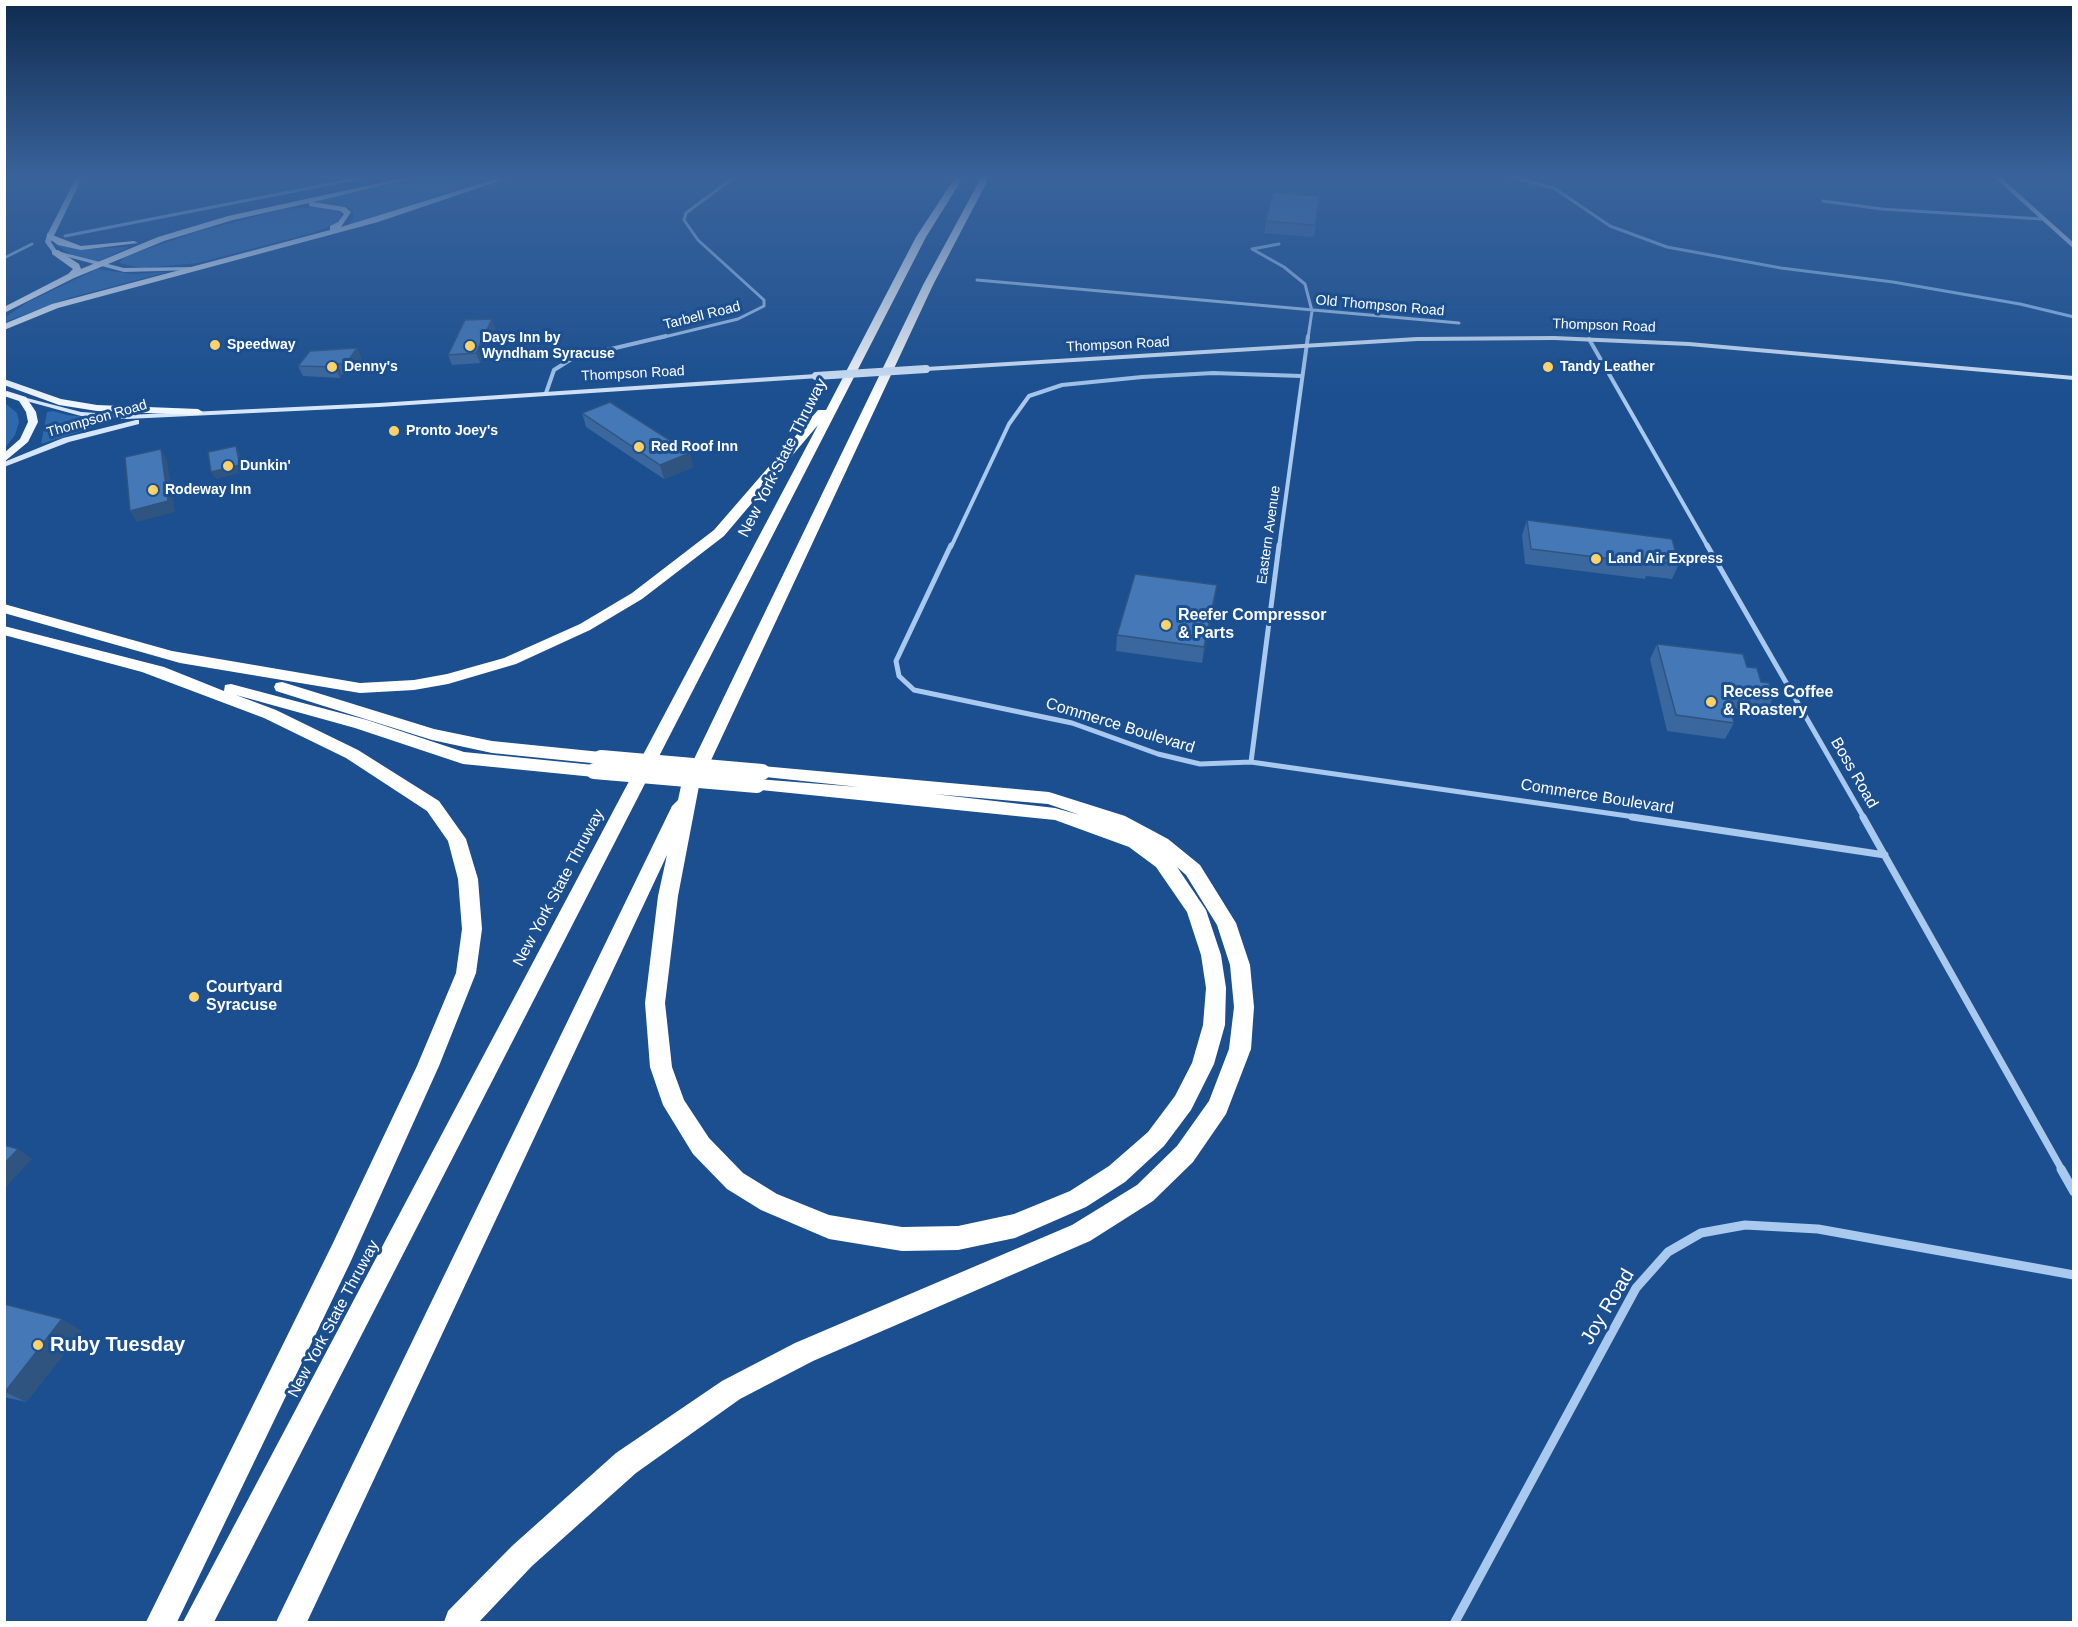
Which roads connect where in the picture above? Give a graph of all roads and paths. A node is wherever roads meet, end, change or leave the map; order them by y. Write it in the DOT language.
graph roads {
  1 [pos="55,252"];
  2 [pos="131,252"];
  3 [pos="257,252"];
  4 [pos="711,252"];
  5 [pos="913,252"];
  6 [pos="945,252"];
  7 [pos="1257,252"];
  8 [pos="100,264"];
  9 [pos="193,269"];
  10 [pos="70,276"];
  11 [pos="977,280"];
  12 [pos="4,311"];
  13 [pos="1312,311"];
  14 [pos="1459,323"];
  15 [pos="4,327"];
  16 [pos="1589,339"];
  17 [pos="1306,346"];
  18 [pos="1301,376"];
  19 [pos="2073,378"];
  20 [pos="4,382"];
  21 [pos="841,390"];
  22 [pos="4,393"];
  23 [pos="546,393"];
  24 [pos="23,399"];
  25 [pos="198,412"];
  26 [pos="163,415"];
  27 [pos="4,459"];
  28 [pos="4,465"];
  29 [pos="4,608"];
  30 [pos="4,630"];
  31 [pos="169,655"];
  32 [pos="148,669"];
  33 [pos="1251,762"];
  34 [pos="597,764"];
  35 [pos="759,778"];
  36 [pos="690,786"];
  37 [pos="1885,855"];
  38 [pos="2073,1192"];
  39 [pos="2073,1275"];
  40 [pos="161,1623"];
  41 [pos="198,1623"];
  42 [pos="291,1623"];
  43 [pos="459,1623"];
  44 [pos="1455,1623"];
  1 -- 8 [label="street"];
  1 -- 10 [label="main road"];
  2 -- 8 [label="main road"];
  3 -- 9 [label="main road"];
  4 -- 23 [label="street, Tarbell Road"];
  5 -- 21 [label="highway, New York State Thruway"];
  6 -- 36 [label="highway"];
  7 -- 13 [label="street"];
  8 -- 9 [label="street"];
  8 -- 10 [label="main road"];
  9 -- 15 [label="main road"];
  10 -- 12 [label="main road"];
  11 -- 13 [label="street, Old Thompson Road"];
  13 -- 14 [label="street, Old Thompson Road"];
  13 -- 17 [label="street, Eastern Avenue"];
  16 -- 17 [label="street, Thompson Road"];
  16 -- 19 [label="street, Thompson Road"];
  16 -- 37 [label="street, Boss Road"];
  17 -- 18 [label="street, Eastern Avenue"];
  17 -- 23 [label="street, Thompson Road, bridge"];
  18 -- 33 [label="street, Eastern Avenue"];
  18 -- 33 [label="street, Commerce Boulevard"];
  20 -- 25 [label="main road"];
  21 -- 31 [label="highway"];
  21 -- 41 [label="highway, New York State Thruway"];
  22 -- 24 [label="main road"];
  23 -- 25 [label="street, Thompson Road"];
  24 -- 26 [label="street, Thompson Road"];
  24 -- 27 [label="main road"];
  25 -- 26 [label="street, Thompson Road"];
  26 -- 28 [label="street, Thompson Road"];
  29 -- 31 [label="highway"];
  30 -- 32 [label="highway"];
  31 -- 34 [label="highway"];
  32 -- 34 [label="highway"];
  32 -- 40 [label="highway"];
  33 -- 37 [label="street, Commerce Boulevard"];
  34 -- 35 [label="highway, bridge"];
  35 -- 36 [label="highway"];
  35 -- 43 [label="highway"];
  36 -- 42 [label="highway"];
  37 -- 38 [label="street, Boss Road"];
  39 -- 44 [label="street, Joy Road"];
}
